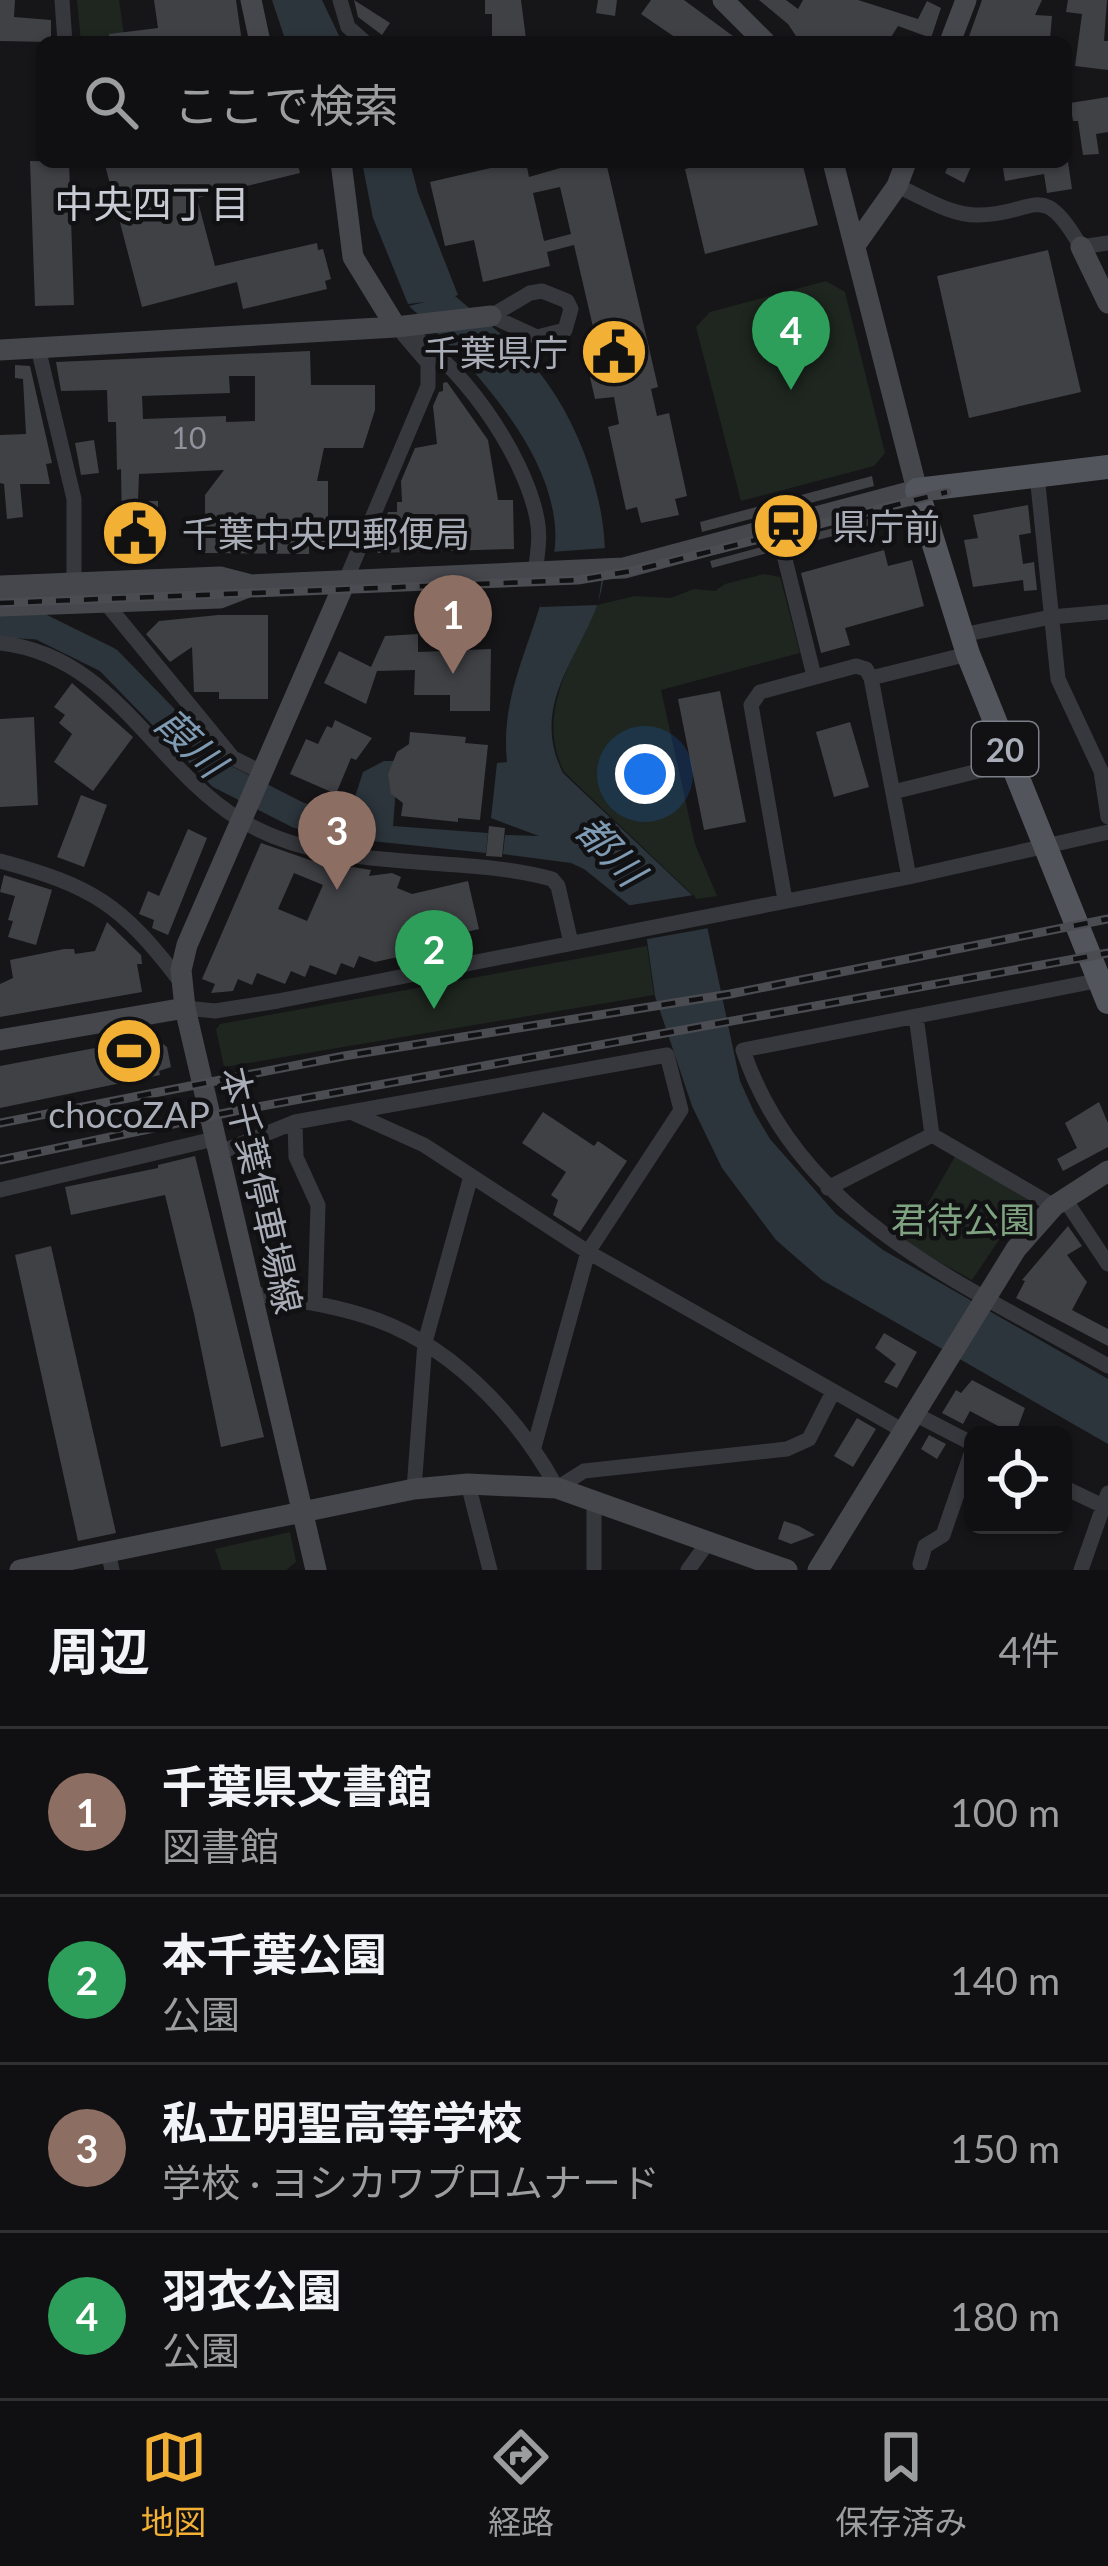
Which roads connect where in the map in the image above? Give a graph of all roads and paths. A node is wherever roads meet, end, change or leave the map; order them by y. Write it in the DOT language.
graph roads {
  1 [pos="62,0"];
  2 [pos="251,0"];
  3 [pos="340,0"];
  4 [pos="966,0"];
  5 [pos="737,4"];
  6 [pos="65,36"];
  7 [pos="259,36"];
  8 [pos="358,36"];
  9 [pos="757,36"];
  10 [pos="952,36"];
  11 [pos="342,168"];
  12 [pos="835,168"];
  13 [pos="904,168"];
  14 [pos="897,186"];
  15 [pos="1108,243"];
  16 [pos="856,244"];
  17 [pos="1081,247"];
  18 [pos="1108,303"];
  19 [pos="491,316"];
  20 [pos="396,326"];
  21 [pos="38,348"];
  22 [pos="0,350"];
  23 [pos="1108,467"];
  24 [pos="1036,476"];
  25 [pos="917,490"];
  26 [pos="777,527"];
  27 [pos="535,574"];
  28 [pos="74,580"];
  29 [pos="345,582"];
  30 [pos="0,586"];
  31 [pos="251,586"];
  32 [pos="105,602"];
  33 [pos="0,606"];
  34 [pos="1108,612"];
  35 [pos="1051,617"];
  36 [pos="0,643"];
  37 [pos="965,644"];
  38 [pos="814,676"];
  39 [pos="871,678"];
  40 [pos="1011,763"];
  41 [pos="893,791"];
  42 [pos="253,796"];
  43 [pos="1108,817"];
  44 [pos="1108,832"];
  45 [pos="1046,848"];
  46 [pos="0,861"];
  47 [pos="909,877"];
  48 [pos="785,900"];
  49 [pos="571,943"];
  50 [pos="182,983"];
  51 [pos="1105,987"];
  52 [pos="185,1008"];
  53 [pos="916,1016"];
  54 [pos="0,1040"];
  55 [pos="354,1114"];
  56 [pos="295,1122"];
  57 [pos="932,1135"];
  58 [pos="219,1145"];
  59 [pos="1108,1171"];
  60 [pos="471,1176"];
  61 [pos="828,1188"];
  62 [pos="0,1190"];
  63 [pos="1059,1202"];
  64 [pos="588,1252"];
  65 [pos="1108,1264"];
  66 [pos="254,1294"];
  67 [pos="985,1295"];
  68 [pos="315,1303"];
  69 [pos="425,1342"];
  70 [pos="1108,1366"];
  71 [pos="833,1392"];
  72 [pos="908,1422"];
  73 [pos="964,1443"];
  74 [pos="534,1447"];
  75 [pos="964,1473"];
  76 [pos="468,1484"];
  77 [pos="557,1488"];
  78 [pos="414,1489"];
  79 [pos="1072,1490"];
  80 [pos="594,1500"];
  81 [pos="1106,1500"];
  82 [pos="304,1514"];
  83 [pos="709,1541"];
  84 [pos="110,1561"];
  85 [pos="920,1564"];
  86 [pos="310,1567"];
  87 [pos="20,1570"];
  88 [pos="490,1570"];
  89 [pos="594,1570"];
  90 [pos="688,1570"];
  91 [pos="787,1570"];
  92 [pos="818,1570"];
  93 [pos="1082,1570"];
  1 -- 6 [label="street"];
  2 -- 7 [label="street"];
  3 -- 8 [label="street"];
  4 -- 10 [label="street"];
  5 -- 9 [label="street"];
  11 -- 20 [label="street"];
  12 -- 16 [label="street"];
  13 -- 14 [label="street"];
  14 -- 16 [label="street"];
  14 -- 17 [label="street"];
  15 -- 17 [label="street"];
  16 -- 25 [label="street"];
  17 -- 18 [label="street"];
  19 -- 19 [label="street"];
  19 -- 20 [label="street"];
  20 -- 21 [label="street"];
  20 -- 27 [label="street"];
  20 -- 29 [label="street"];
  21 -- 22 [label="street"];
  21 -- 28 [label="street"];
  23 -- 24 [label="main road"];
  24 -- 25 [label="main road"];
  24 -- 35 [label="street"];
  25 -- 26 [label="street"];
  25 -- 37 [label="main road, 20"];
  26 -- 27 [label="street"];
  26 -- 38 [label="street"];
  27 -- 29 [label="street"];
  28 -- 30 [label="street"];
  28 -- 31 [label="street"];
  29 -- 31 [label="street"];
  29 -- 42 [label="street"];
  31 -- 32 [label="street"];
  32 -- 33 [label="street"];
  32 -- 42 [label="street"];
  34 -- 35 [label="street"];
  35 -- 37 [label="street"];
  35 -- 43 [label="street"];
  36 -- 42 [label="street"];
  37 -- 39 [label="street"];
  37 -- 40 [label="main road, 20"];
  38 -- 39 [label="street"];
  38 -- 48 [label="street"];
  39 -- 41 [label="street"];
  40 -- 41 [label="street"];
  40 -- 45 [label="main road, 20"];
  41 -- 47 [label="street"];
  42 -- 49 [label="street"];
  42 -- 50 [label="street"];
  44 -- 45 [label="street"];
  45 -- 47 [label="street"];
  45 -- 51 [label="main road, 20"];
  46 -- 50 [label="street"];
  47 -- 48 [label="street"];
  48 -- 49 [label="street"];
  49 -- 52 [label="street"];
  50 -- 52 [label="street, 本千葉停車場線"];
  51 -- 53 [label="street"];
  52 -- 54 [label="street"];
  52 -- 58 [label="street, 本千葉停車場線"];
  53 -- 57 [label="street"];
  53 -- 61 [label="street"];
  55 -- 56 [label="street"];
  55 -- 60 [label="street"];
  55 -- 64 [label="street"];
  56 -- 58 [label="street"];
  56 -- 68 [label="street"];
  57 -- 61 [label="street"];
  57 -- 63 [label="street"];
  58 -- 62 [label="street"];
  58 -- 66 [label="street, 本千葉停車場線"];
  59 -- 63 [label="street"];
  60 -- 64 [label="street"];
  60 -- 69 [label="street"];
  61 -- 67 [label="street"];
  63 -- 65 [label="street"];
  63 -- 67 [label="street"];
  64 -- 71 [label="street"];
  64 -- 74 [label="street"];
  66 -- 68 [label="street"];
  66 -- 82 [label="street, 本千葉停車場線"];
  67 -- 70 [label="street"];
  67 -- 72 [label="street"];
  68 -- 69 [label="street"];
  69 -- 74 [label="street"];
  69 -- 78 [label="street"];
  71 -- 72 [label="street"];
  71 -- 77 [label="street"];
  72 -- 73 [label="street"];
  72 -- 92 [label="street"];
  74 -- 77 [label="street"];
  75 -- 85 [label="street"];
  76 -- 77 [label="street"];
  76 -- 78 [label="street"];
  76 -- 88 [label="street"];
  77 -- 80 [label="street"];
  78 -- 82 [label="street"];
  79 -- 81 [label="street"];
  80 -- 83 [label="street"];
  80 -- 89 [label="street"];
  81 -- 93 [label="street"];
  82 -- 84 [label="street"];
  82 -- 86 [label="street, 本千葉停車場線"];
  83 -- 90 [label="street"];
  83 -- 91 [label="street"];
  84 -- 87 [label="street"];
}
